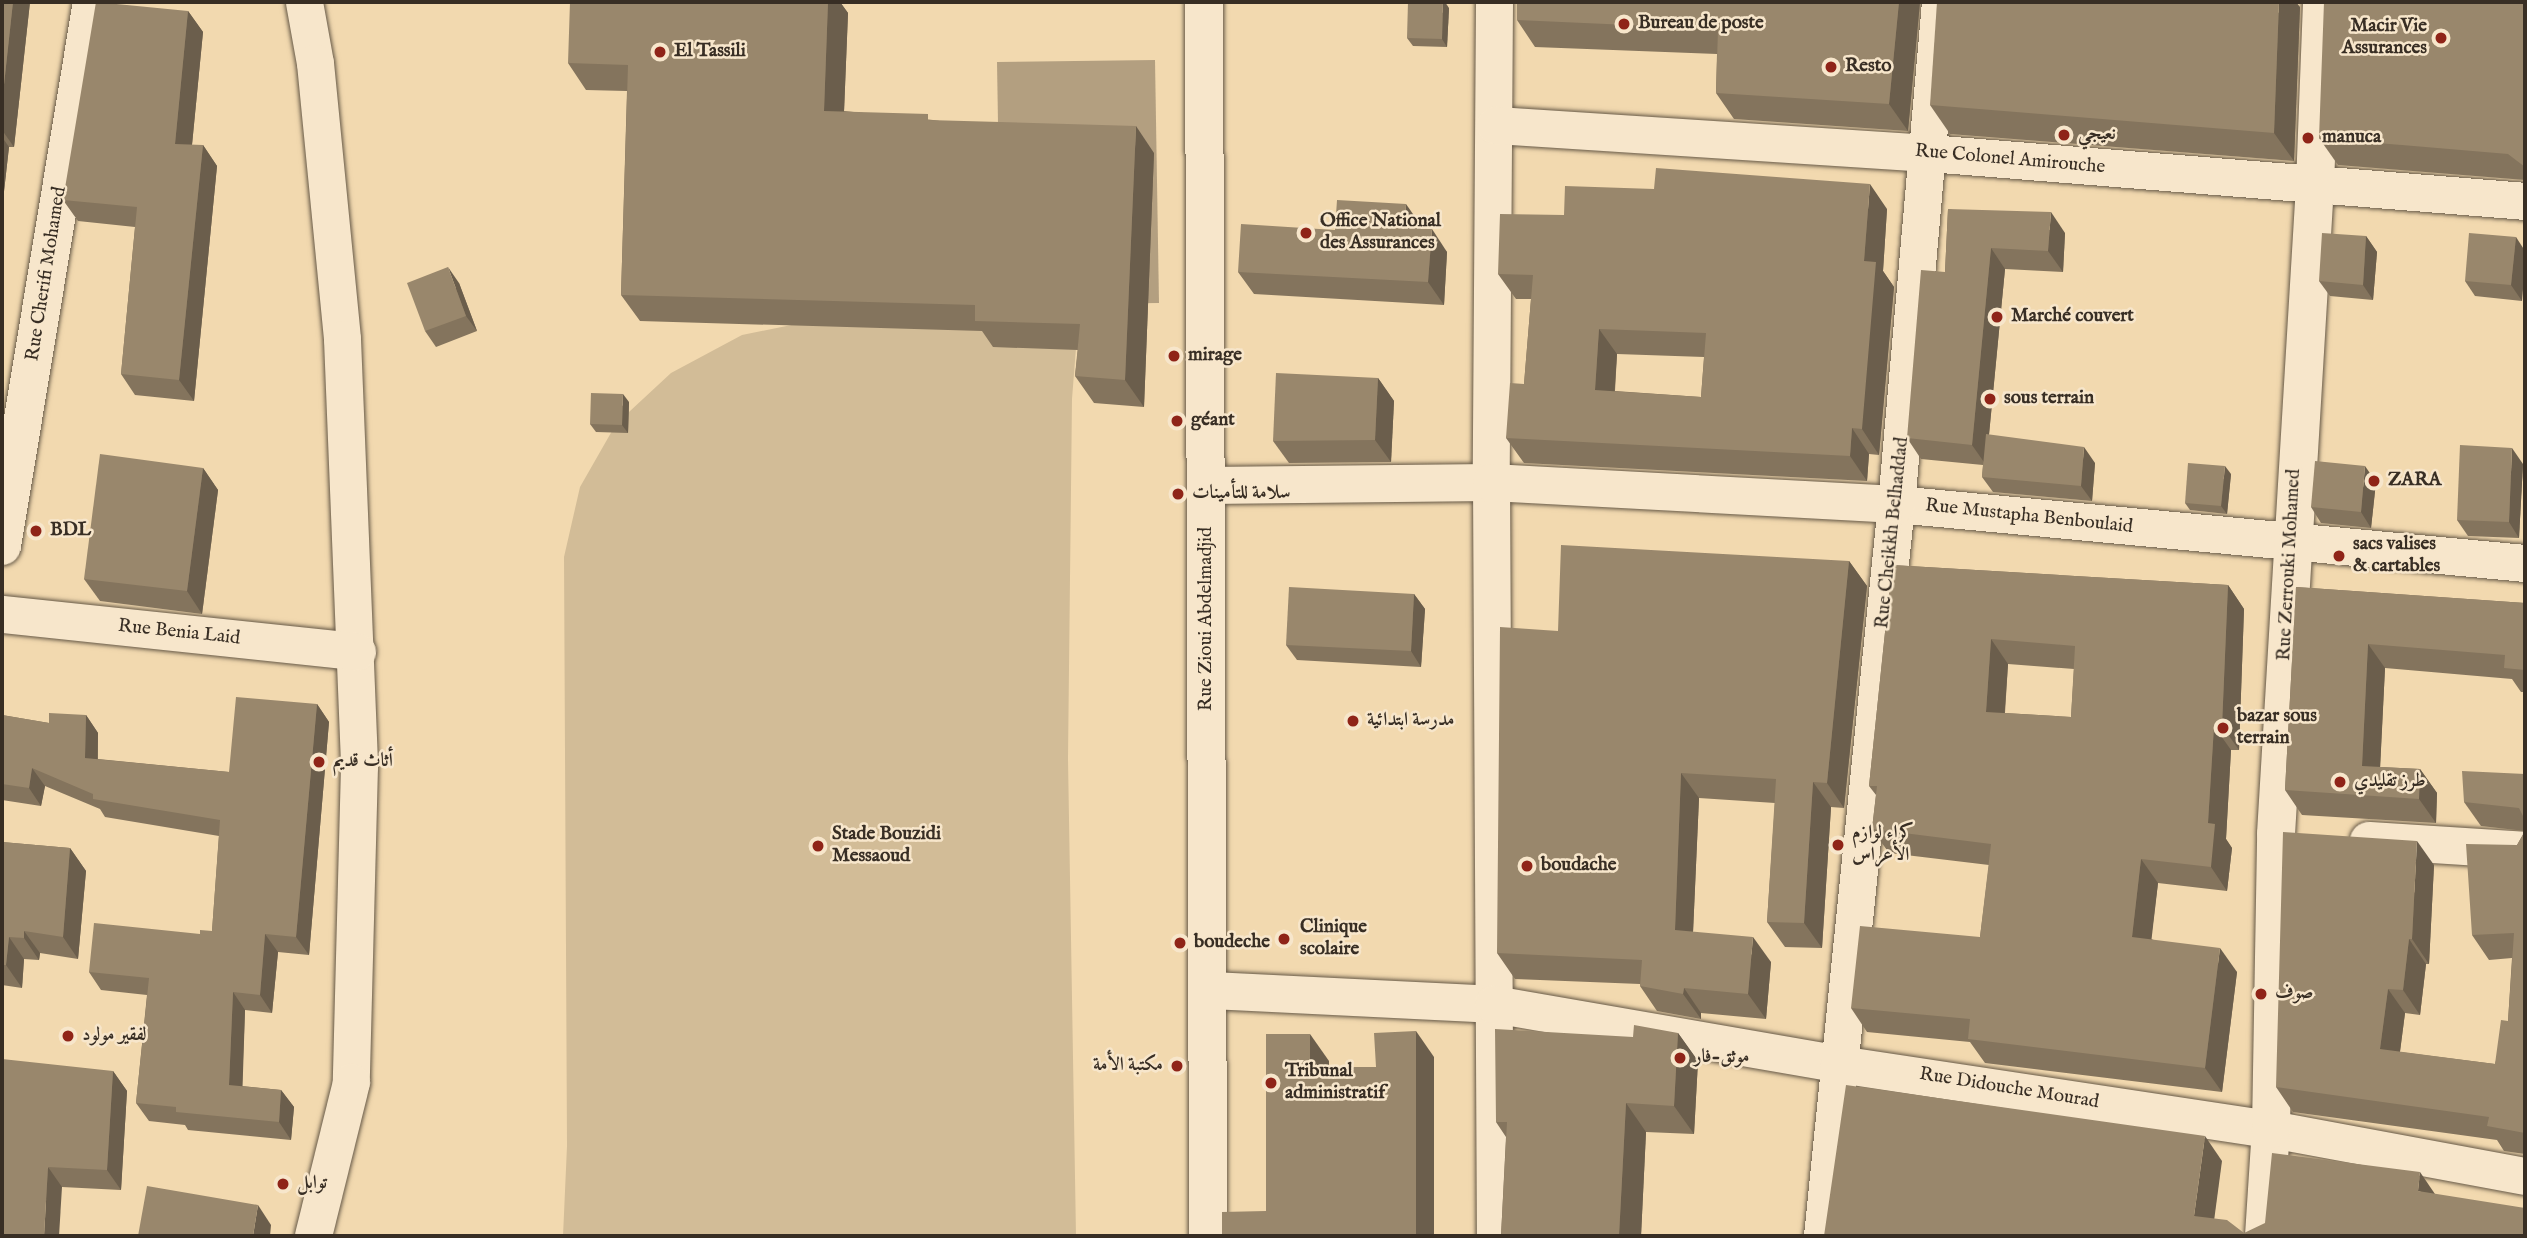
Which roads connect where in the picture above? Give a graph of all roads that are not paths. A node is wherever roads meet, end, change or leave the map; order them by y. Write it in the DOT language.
graph roads {
  1 [pos="92,2"];
  2 [pos="304,2"];
  3 [pos="1204,2"];
  4 [pos="1494,2"];
  5 [pos="1940,2"];
  6 [pos="2322,2"];
  7 [pos="1495,125"];
  8 [pos="1929,153"];
  9 [pos="2315,185"];
  10 [pos="2525,201"];
  11 [pos="1491,482"];
  12 [pos="1207,485"];
  13 [pos="1896,504"];
  14 [pos="2291,544"];
  15 [pos="2,546"];
  16 [pos="2525,563"];
  17 [pos="2,614"];
  18 [pos="357,651"];
  19 [pos="2276,834"];
  20 [pos="2525,850"];
  21 [pos="1209,990"];
  22 [pos="1493,1004"];
  23 [pos="1839,1063"];
  24 [pos="2271,1129"];
  25 [pos="2525,1176"];
  26 [pos="313,1236"];
  27 [pos="1208,1236"];
  28 [pos="1495,1236"];
  29 [pos="1822,1236"];
  30 [pos="2264,1236"];
  1 -- 15 [label="street, Rue Cherifi Mohamed"];
  2 -- 18 [label="street"];
  3 -- 12 [label="street, Rue Zioui Abdelmadjid"];
  4 -- 7 [label="street"];
  5 -- 8 [label="street, Rue Cheikkh Belhaddad"];
  6 -- 9 [label="street, Rue Zerrouki Mohamed"];
  7 -- 8 [label="street, Rue Colonel Amirouche"];
  7 -- 11 [label="street"];
  8 -- 9 [label="street, Rue Colonel Amirouche"];
  8 -- 13 [label="street, Rue Cheikkh Belhaddad"];
  9 -- 10 [label="street, Rue Colonel Amirouche"];
  9 -- 14 [label="street, Rue Zerrouki Mohamed"];
  11 -- 12 [label="street, Rue Mustapha Benboulaid"];
  11 -- 13 [label="street, Rue Mustapha Benboulaid"];
  11 -- 22 [label="street"];
  12 -- 21 [label="street, Rue Zioui Abdelmadjid"];
  13 -- 14 [label="street, Rue Mustapha Benboulaid"];
  13 -- 23 [label="street, Rue Cheikkh Belhaddad"];
  14 -- 16 [label="street, Rue Mustapha Benboulaid"];
  14 -- 19 [label="street, Rue Zerrouki Mohamed"];
  17 -- 18 [label="street, Rue Benia Laid"];
  18 -- 26 [label="street"];
  19 -- 20 [label="street"];
  19 -- 24 [label="street, Rue Zerrouki Mohamed"];
  21 -- 22 [label="street, Rue Didouche Mourad"];
  21 -- 27 [label="street, Rue Zioui Abdelmadjid"];
  22 -- 23 [label="street, Rue Didouche Mourad"];
  22 -- 28 [label="street"];
  23 -- 24 [label="street, Rue Didouche Mourad"];
  23 -- 29 [label="street, Rue Cheikkh Belhaddad"];
  24 -- 25 [label="street, Rue Didouche Mourad"];
  24 -- 30 [label="street, Rue Zerrouki Mohamed"];
}
